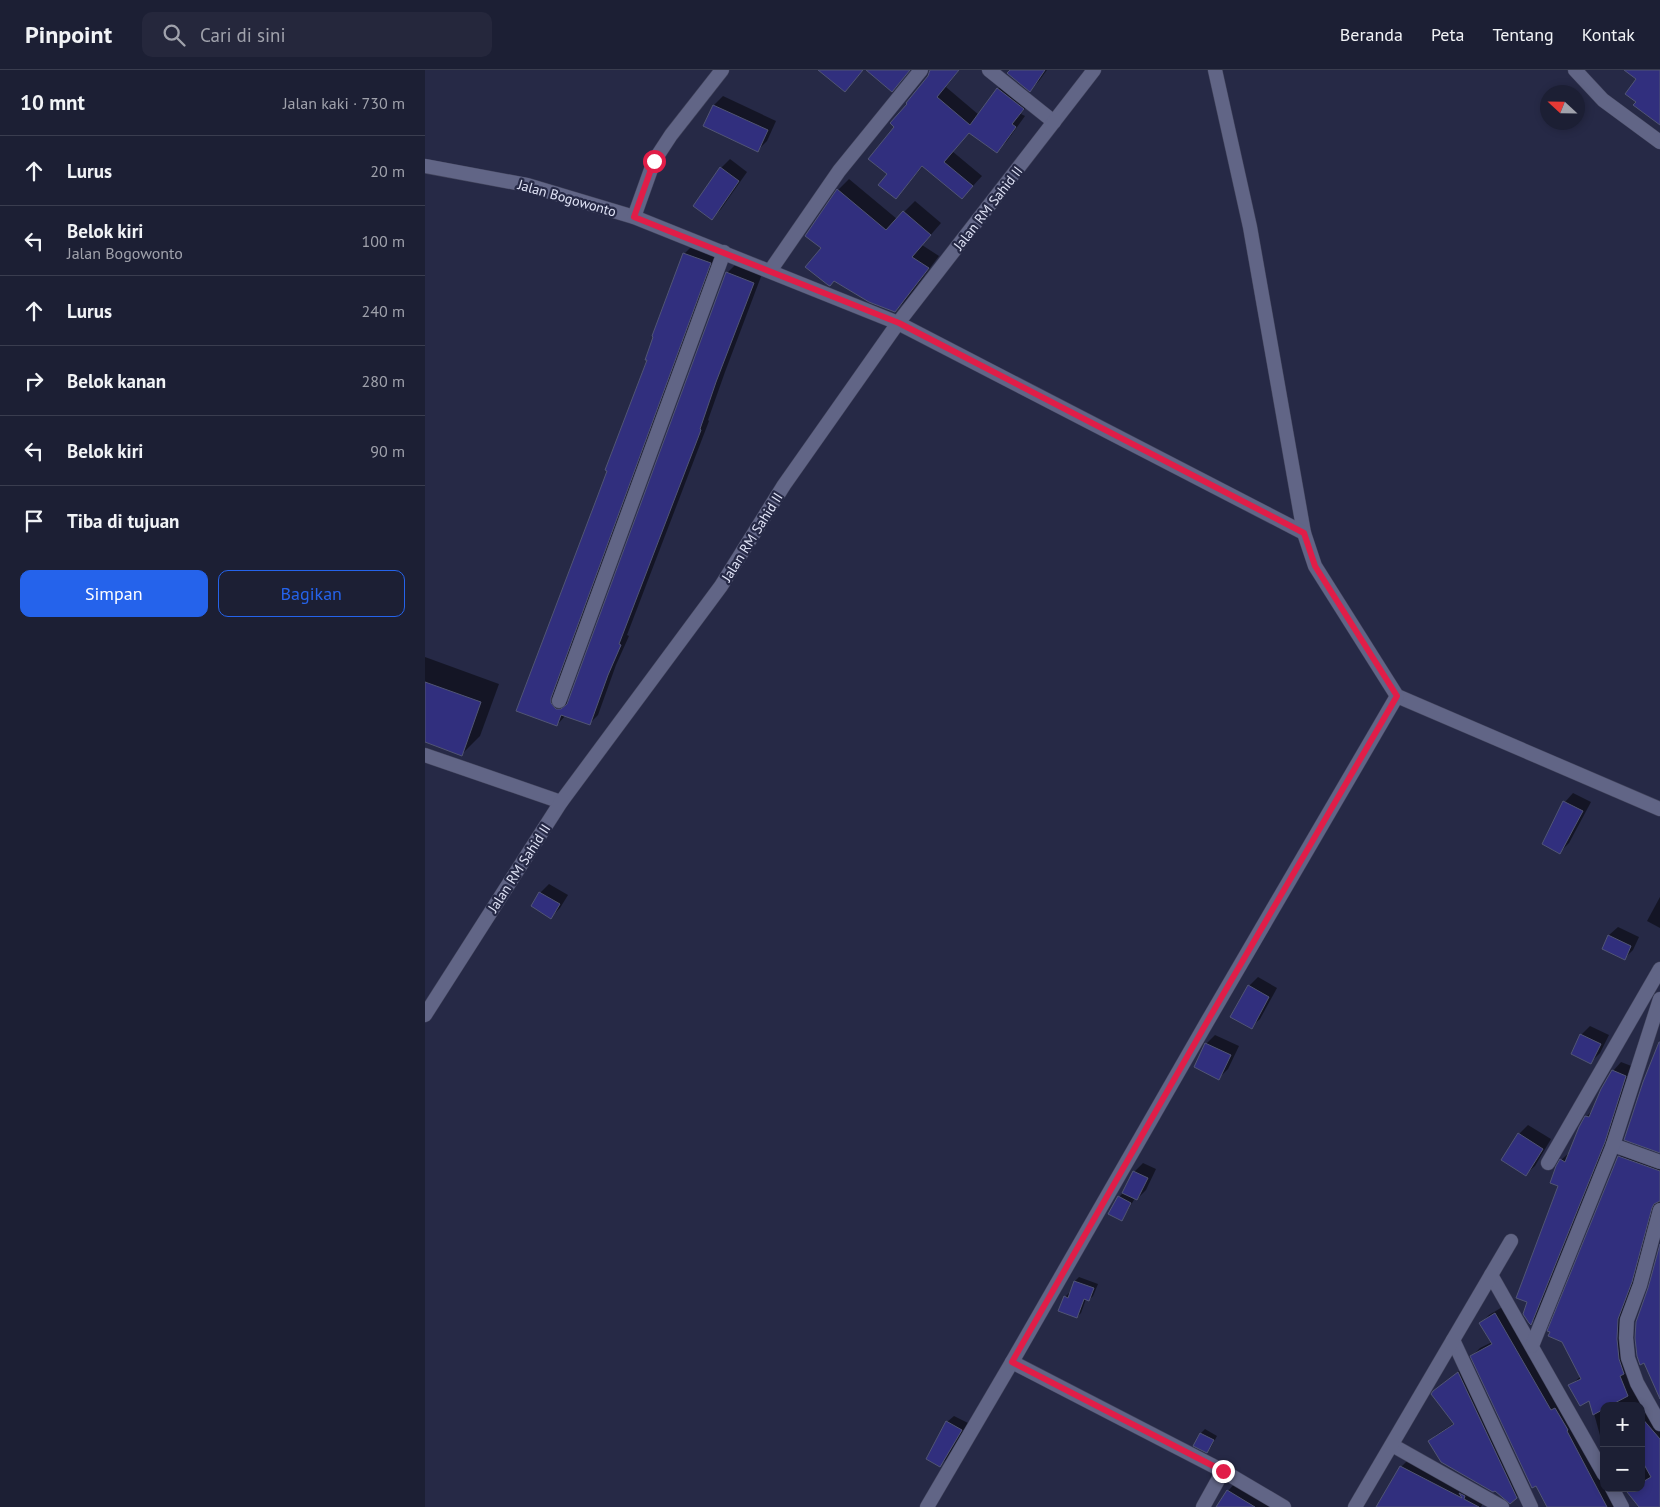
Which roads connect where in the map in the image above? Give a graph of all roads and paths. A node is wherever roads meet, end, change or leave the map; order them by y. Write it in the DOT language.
graph roads {
  1 [pos="722,70"];
  2 [pos="921,70"];
  3 [pos="989,70"];
  4 [pos="1094,70"];
  5 [pos="1215,70"];
  6 [pos="1575,70"];
  7 [pos="1055,122"];
  8 [pos="1660,142"];
  9 [pos="425,166"];
  10 [pos="634,217"];
  11 [pos="724,252"];
  12 [pos="770,271"];
  13 [pos="899,323"];
  14 [pos="1304,533"];
  15 [pos="1397,696"];
  16 [pos="559,701"];
  17 [pos="425,755"];
  18 [pos="561,802"];
  19 [pos="1660,809"];
  20 [pos="1660,969"];
  21 [pos="1660,999"];
  22 [pos="425,1016"];
  23 [pos="1613,1145"];
  24 [pos="1660,1162"];
  25 [pos="1548,1163"];
  26 [pos="1660,1210"];
  27 [pos="1511,1241"];
  28 [pos="1491,1275"];
  29 [pos="1453,1340"];
  30 [pos="1532,1346"];
  31 [pos="1012,1362"];
  32 [pos="1660,1424"];
  33 [pos="1392,1445"];
  34 [pos="1600,1467"];
  35 [pos="1223,1471"];
  36 [pos="1614,1492"];
  37 [pos="1360,1505"];
  38 [pos="927,1507"];
  39 [pos="1203,1507"];
  40 [pos="1284,1507"];
  41 [pos="1502,1507"];
  42 [pos="1531,1507"];
  43 [pos="1622,1507"];
  1 -- 10 [label="street"];
  2 -- 12 [label="street"];
  3 -- 7 [label="street"];
  4 -- 7 [label="street, Jalan RM Sahid II"];
  5 -- 14 [label="street"];
  6 -- 8 [label="street"];
  7 -- 13 [label="street, Jalan RM Sahid II"];
  9 -- 10 [label="street, Jalan Bogowonto"];
  10 -- 11 [label="street, Jalan Bogowonto"];
  11 -- 12 [label="street, Jalan Bogowonto"];
  11 -- 16 [label="street"];
  12 -- 13 [label="street, Jalan Bogowonto"];
  13 -- 14 [label="street, Jalan Bogowonto"];
  13 -- 18 [label="street, Jalan RM Sahid II"];
  14 -- 15 [label="street"];
  15 -- 19 [label="street"];
  15 -- 31 [label="street"];
  17 -- 18 [label="street"];
  18 -- 22 [label="street, Jalan RM Sahid II"];
  20 -- 25 [label="street"];
  21 -- 23 [label="street"];
  23 -- 24 [label="street"];
  23 -- 30 [label="street"];
  26 -- 32 [label="street"];
  27 -- 28 [label="street"];
  28 -- 29 [label="street"];
  28 -- 30 [label="street"];
  29 -- 33 [label="street"];
  29 -- 42 [label="street"];
  30 -- 34 [label="street"];
  31 -- 35 [label="street"];
  31 -- 38 [label="street"];
  33 -- 37 [label="street"];
  33 -- 41 [label="street"];
  35 -- 39 [label="street"];
  35 -- 40 [label="street"];
  36 -- 43 [label="street"];
}
